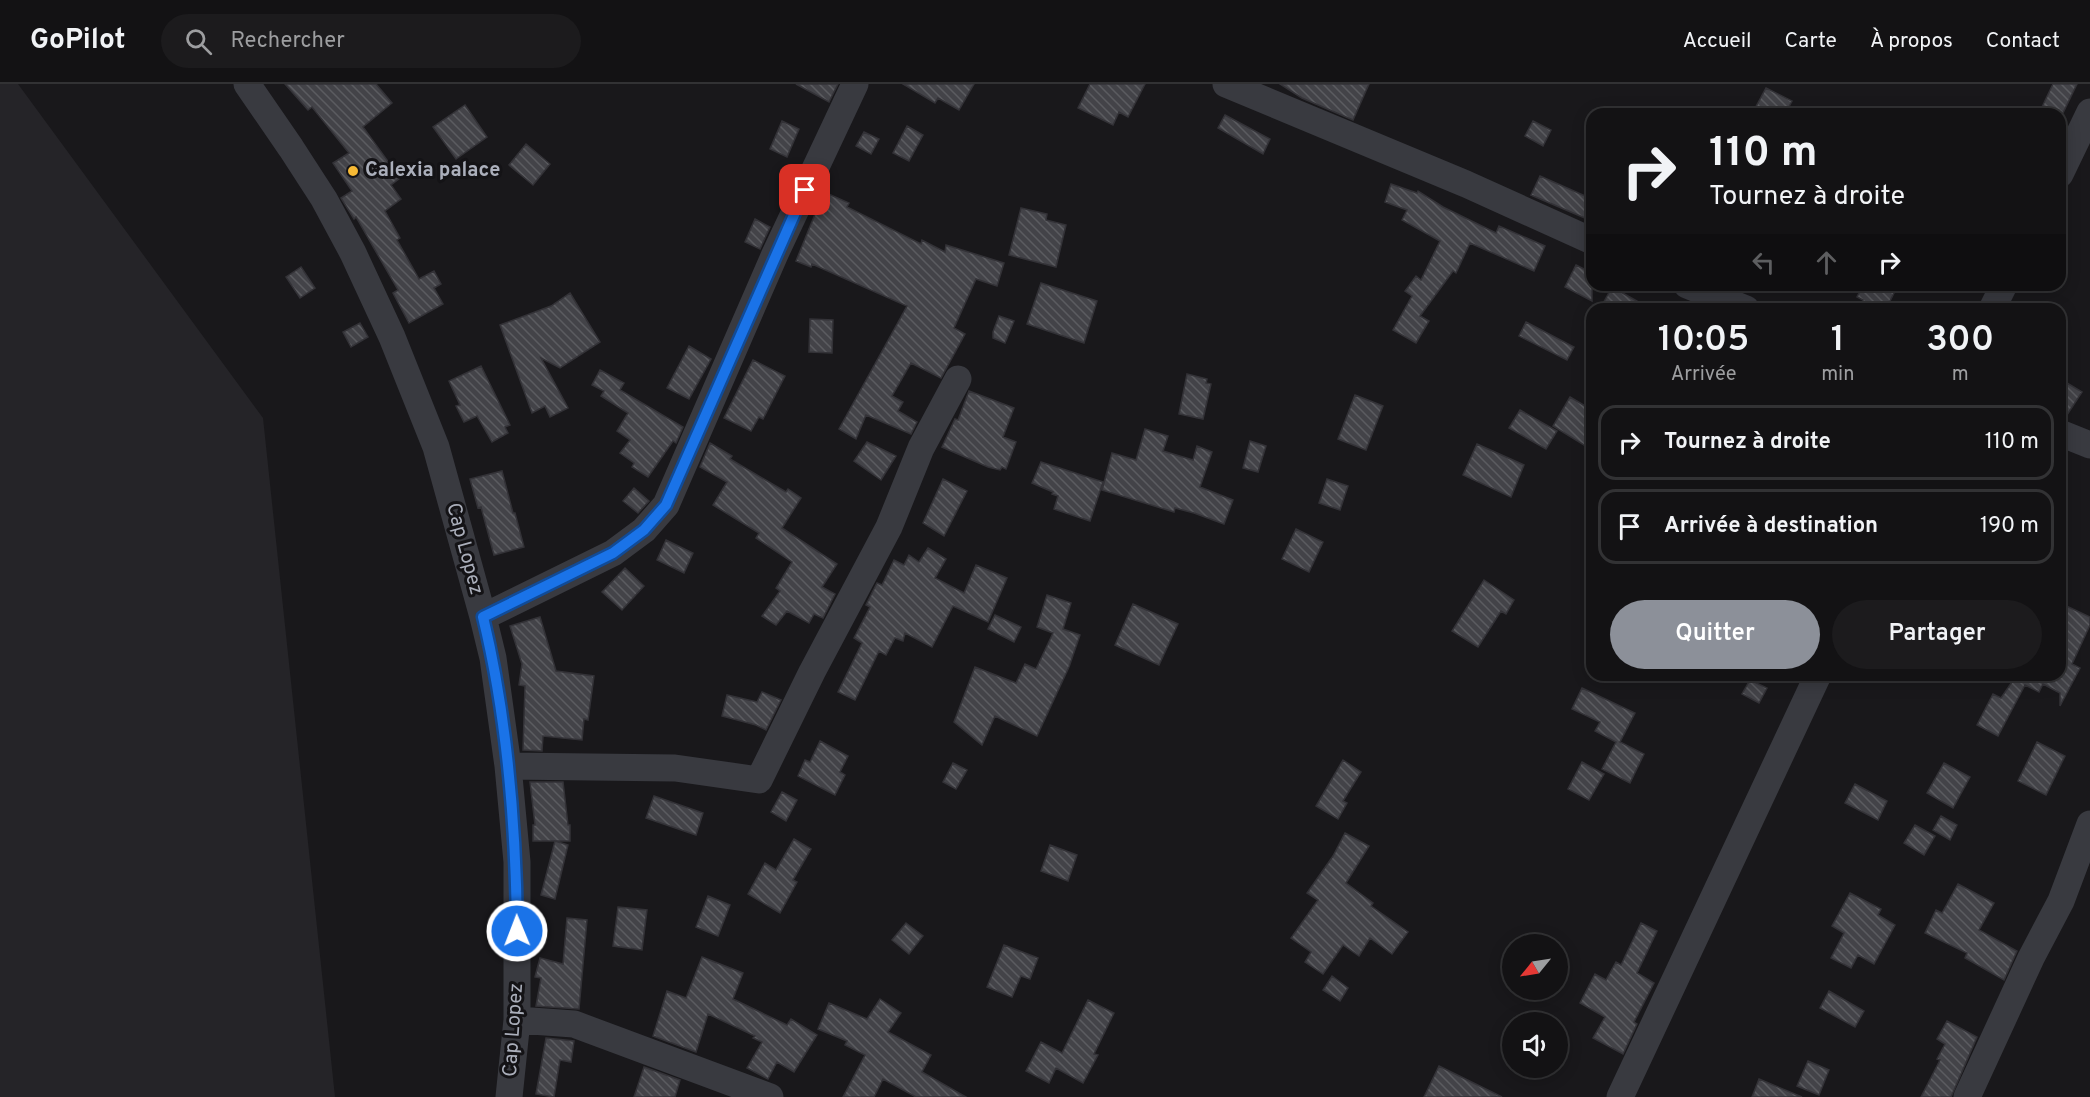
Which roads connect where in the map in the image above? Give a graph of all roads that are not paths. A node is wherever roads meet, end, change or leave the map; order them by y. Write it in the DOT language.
graph roads {
  1 [pos="247,84"];
  2 [pos="855,84"];
  3 [pos="1226,84"];
  4 [pos="2090,112"];
  5 [pos="2066,162"];
  6 [pos="1586,238"];
  7 [pos="1702,291"];
  8 [pos="1731,303"];
  9 [pos="958,379"];
  10 [pos="2066,435"];
  11 [pos="2090,445"];
  12 [pos="483,617"];
  13 [pos="1815,681"];
  14 [pos="508,766"];
  15 [pos="2090,824"];
  16 [pos="517,1020"];
  17 [pos="509,1097"];
  18 [pos="770,1097"];
  19 [pos="1620,1097"];
  20 [pos="1967,1097"];
  1 -- 12 [label="street, Cap Lopez"];
  2 -- 12 [label="street"];
  3 -- 6 [label="street"];
  4 -- 5 [label="street"];
  7 -- 8 [label="street"];
  9 -- 14 [label="street"];
  10 -- 11 [label="street"];
  12 -- 14 [label="street, Cap Lopez"];
  13 -- 19 [label="street"];
  14 -- 16 [label="street, Cap Lopez"];
  15 -- 20 [label="street"];
  16 -- 17 [label="street, Cap Lopez"];
  16 -- 18 [label="street"];
}
